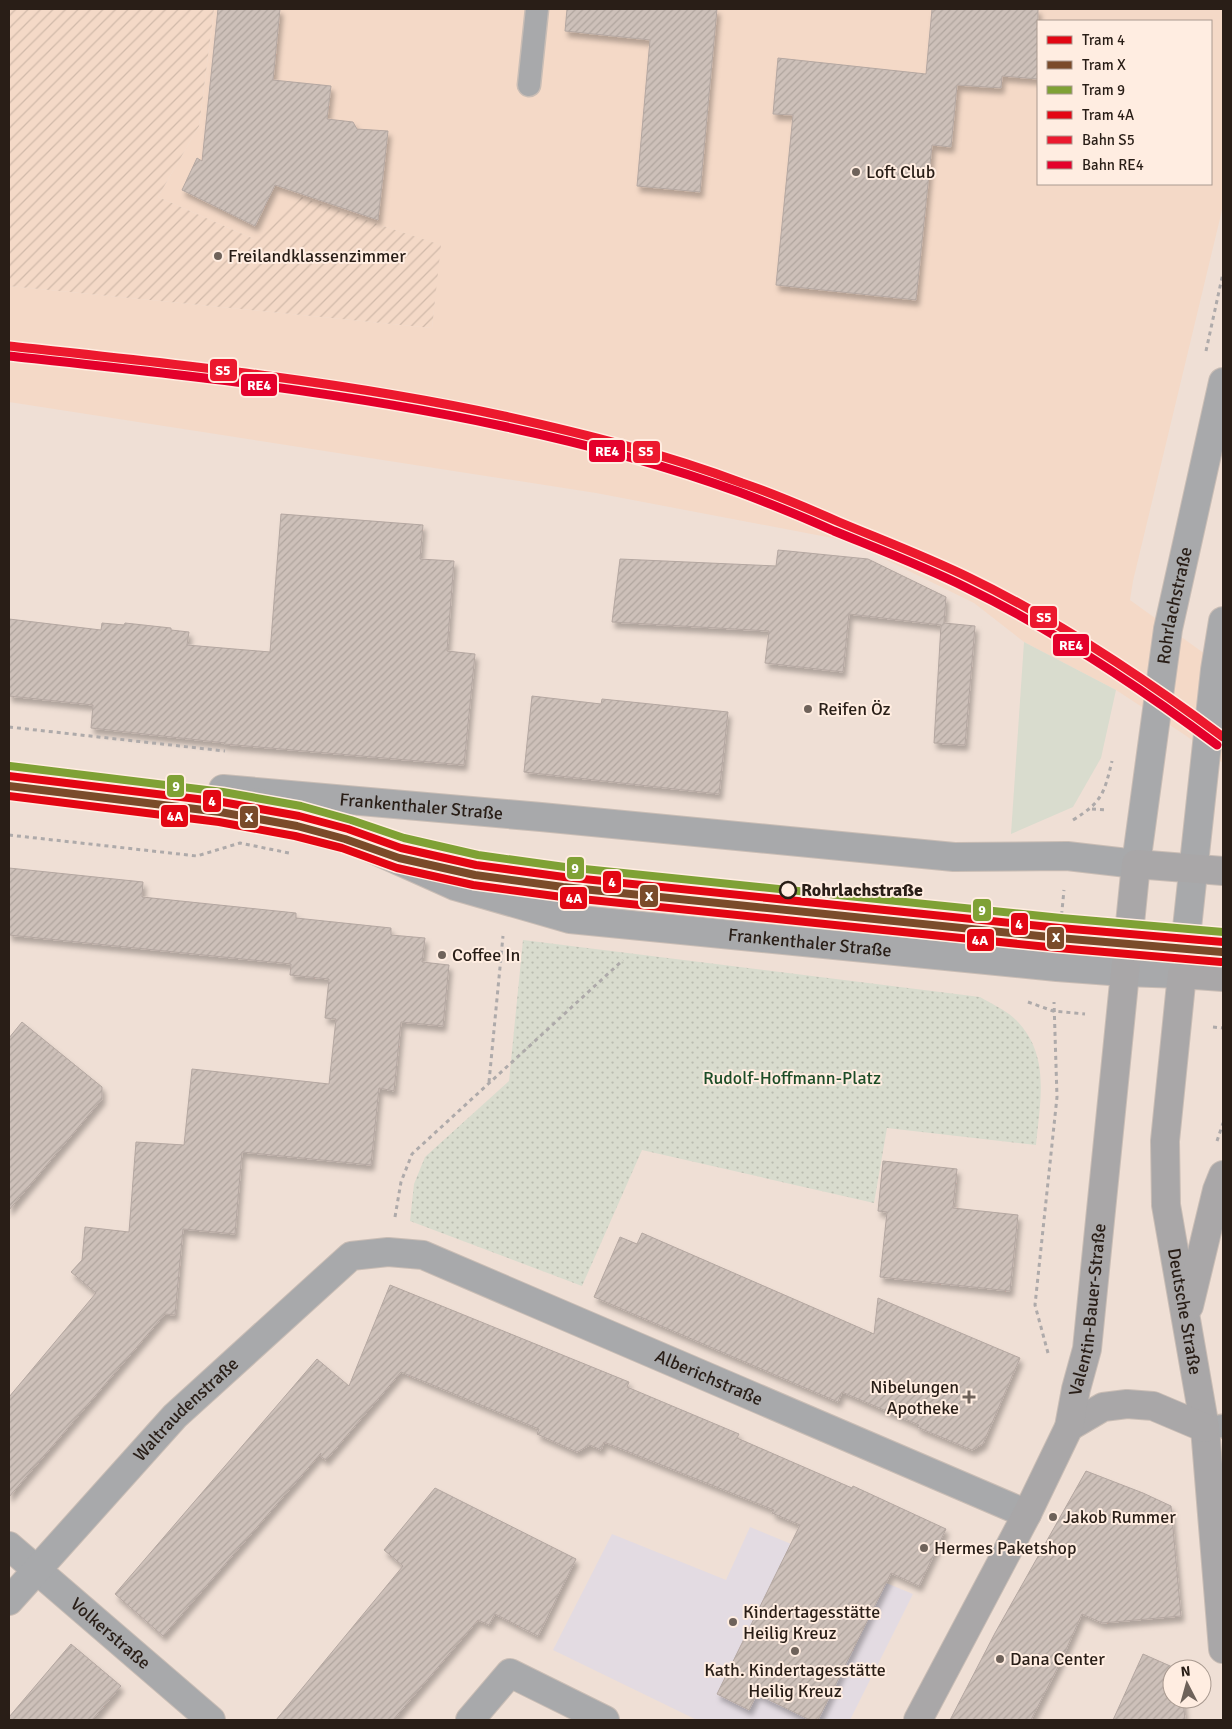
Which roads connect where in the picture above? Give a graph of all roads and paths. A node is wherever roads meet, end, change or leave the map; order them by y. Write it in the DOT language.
graph roads {
  1 [pos="537,9"];
  2 [pos="529,84"];
  3 [pos="1223,382"];
  4 [pos="1223,621"];
  5 [pos="1092,808"];
  6 [pos="1067,856"];
  7 [pos="1136,864"];
  8 [pos="1194,868"];
  9 [pos="1223,871"];
  10 [pos="503,928"];
  11 [pos="629,954"];
  12 [pos="1057,967"];
  13 [pos="1124,972"];
  14 [pos="1182,974"];
  15 [pos="1223,977"];
  16 [pos="489,1083"];
  17 [pos="1223,1175"];
  18 [pos="388,1252"];
  19 [pos="1186,1317"];
  20 [pos="1051,1361"];
  21 [pos="1068,1427"];
  22 [pos="1214,1427"];
  23 [pos="1028,1514"];
  24 [pos="9,1546"];
  25 [pos="36,1570"];
  26 [pos="9,1601"];
  27 [pos="1223,1649"];
  28 [pos="210,1720"];
  29 [pos="470,1720"];
  30 [pos="605,1720"];
  31 [pos="918,1720"];
  1 -- 2 [label="lane"];
  3 -- 7 [label="street, Rohrlachstraße"];
  4 -- 8 [label="street"];
  5 -- 6 [label="path"];
  6 -- 7 [label="street, Frankenthaler Straße"];
  6 -- 12 [label="path"];
  6 -- 12 [label="street, Frankenthaler Straße"];
  7 -- 8 [label="main road, Frankenthaler Straße"];
  7 -- 13 [label="main road, Valentin-Bauer-Straße"];
  8 -- 9 [label="main road, Frankenthaler Straße"];
  8 -- 14 [label="street"];
  10 -- 16 [label="path"];
  11 -- 16 [label="path"];
  12 -- 13 [label="street, Frankenthaler Straße"];
  12 -- 20 [label="path"];
  13 -- 14 [label="street, Frankenthaler Straße"];
  13 -- 21 [label="main road, Valentin-Bauer-Straße"];
  14 -- 15 [label="main road, Frankenthaler Straße"];
  14 -- 19 [label="main road, Deutsche Straße"];
  16 -- 18 [label="path"];
  17 -- 19 [label="main road"];
  18 -- 23 [label="street, Alberichstraße"];
  18 -- 25 [label="street, Waltraudenstraße"];
  19 -- 22 [label="main road, Deutsche Straße"];
  21 -- 22 [label="main road"];
  21 -- 23 [label="main road, Valentin-Bauer-Straße"];
  22 -- 27 [label="main road, Deutsche Straße"];
  23 -- 31 [label="main road, Valentin-Bauer-Straße"];
  24 -- 25 [label="street, Volkerstraße"];
  25 -- 26 [label="street, Waltraudenstraße"];
  25 -- 28 [label="street, Volkerstraße"];
  29 -- 30 [label="street"];
}
